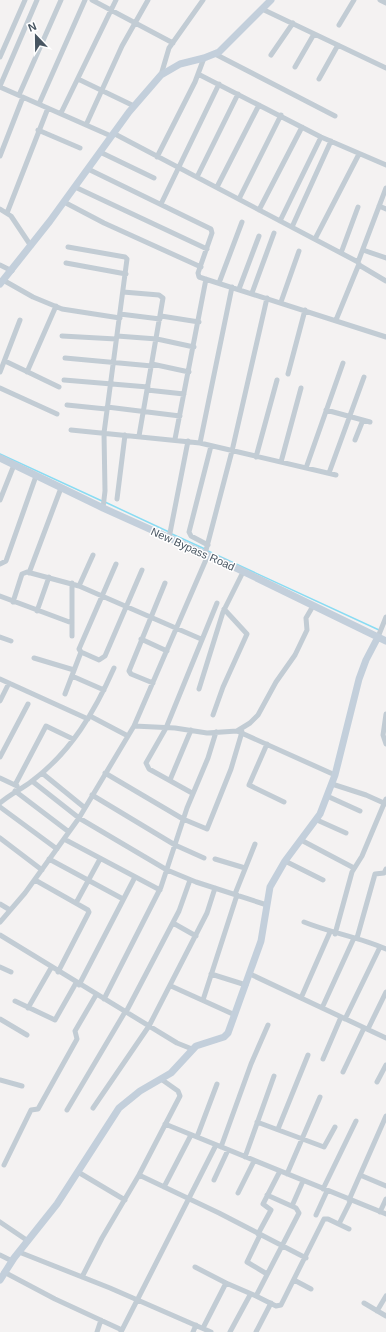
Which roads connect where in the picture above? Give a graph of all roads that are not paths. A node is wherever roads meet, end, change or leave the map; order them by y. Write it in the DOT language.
graph roads {
  1 [pos="25,0"];
  2 [pos="37,0"];
  3 [pos="61,0"];
  4 [pos="85,0"];
  5 [pos="92,0"];
  6 [pos="116,0"];
  7 [pos="148,0"];
  8 [pos="202,0"];
  9 [pos="271,0"];
  10 [pos="354,0"];
  11 [pos="380,0"];
  12 [pos="386,3"];
  13 [pos="262,9"];
  14 [pos="111,10"];
  15 [pos="134,22"];
  16 [pos="293,23"];
  17 [pos="339,25"];
  18 [pos="314,34"];
  19 [pos="173,43"];
  20 [pos="338,45"];
  21 [pos="215,54"];
  22 [pos="272,55"];
  23 [pos="0,57"];
  24 [pos="204,58"];
  25 [pos="295,68"];
  26 [pos="386,68"];
  27 [pos="198,74"];
  28 [pos="161,75"];
  29 [pos="78,79"];
  30 [pos="319,79"];
  31 [pos="219,84"];
  32 [pos="0,86"];
  33 [pos="102,90"];
  34 [pos="238,94"];
  35 [pos="21,96"];
  36 [pos="39,104"];
  37 [pos="259,105"];
  38 [pos="134,106"];
  39 [pos="48,108"];
  40 [pos="61,113"];
  41 [pos="281,115"];
  42 [pos="335,116"];
  43 [pos="86,125"];
  44 [pos="302,127"];
  45 [pos="38,130"];
  46 [pos="112,134"];
  47 [pos="321,137"];
  48 [pos="331,142"];
  49 [pos="80,148"];
  50 [pos="100,152"];
  51 [pos="359,154"];
  52 [pos="0,156"];
  53 [pos="157,157"];
  54 [pos="386,165"];
  55 [pos="178,167"];
  56 [pos="88,169"];
  57 [pos="197,177"];
  58 [pos="154,178"];
  59 [pos="75,187"];
  60 [pos="217,187"];
  61 [pos="386,188"];
  62 [pos="239,199"];
  63 [pos="64,202"];
  64 [pos="161,204"];
  65 [pos="379,206"];
  66 [pos="358,207"];
  67 [pos="386,209"];
  68 [pos="0,210"];
  69 [pos="259,210"];
  70 [pos="7,212"];
  71 [pos="280,221"];
  72 [pos="242,222"];
  73 [pos="292,228"];
  74 [pos="274,233"];
  75 [pos="259,236"];
  76 [pos="315,239"];
  77 [pos="31,246"];
  78 [pos="68,247"];
  79 [pos="207,249"];
  80 [pos="363,250"];
  81 [pos="299,251"];
  82 [pos="341,253"];
  83 [pos="386,258"];
  84 [pos="66,263"];
  85 [pos="358,263"];
  86 [pos="0,265"];
  87 [pos="201,267"];
  88 [pos="12,271"];
  89 [pos="126,274"];
  90 [pos="206,279"];
  91 [pos="386,281"];
  92 [pos="2,282"];
  93 [pos="219,283"];
  94 [pos="232,287"];
  95 [pos="239,289"];
  96 [pos="123,292"];
  97 [pos="252,294"];
  98 [pos="267,298"];
  99 [pos="281,302"];
  100 [pos="56,306"];
  101 [pos="305,310"];
  102 [pos="120,316"];
  103 [pos="160,318"];
  104 [pos="20,320"];
  105 [pos="336,320"];
  106 [pos="199,322"];
  107 [pos="62,336"];
  108 [pos="116,337"];
  109 [pos="386,337"];
  110 [pos="157,339"];
  111 [pos="194,347"];
  112 [pos="65,358"];
  113 [pos="5,362"];
  114 [pos="112,362"];
  115 [pos="343,362"];
  116 [pos="152,366"];
  117 [pos="0,372"];
  118 [pos="27,372"];
  119 [pos="189,372"];
  120 [pos="288,374"];
  121 [pos="364,377"];
  122 [pos="64,380"];
  123 [pos="277,380"];
  124 [pos="110,383"];
  125 [pos="59,387"];
  126 [pos="0,388"];
  127 [pos="148,388"];
  128 [pos="301,388"];
  129 [pos="184,394"];
  130 [pos="67,405"];
  131 [pos="107,408"];
  132 [pos="326,410"];
  133 [pos="144,411"];
  134 [pos="58,414"];
  135 [pos="180,416"];
  136 [pos="349,416"];
  137 [pos="363,420"];
  138 [pos="370,422"];
  139 [pos="71,430"];
  140 [pos="104,433"];
  141 [pos="125,435"];
  142 [pos="139,436"];
  143 [pos="175,439"];
  144 [pos="355,440"];
  145 [pos="188,441"];
  146 [pos="200,443"];
  147 [pos="211,446"];
  148 [pos="232,451"];
  149 [pos="256,457"];
  150 [pos="0,458"];
  151 [pos="281,462"];
  152 [pos="14,465"];
  153 [pos="306,468"];
  154 [pos="329,473"];
  155 [pos="336,475"];
  156 [pos="36,476"];
  157 [pos="61,488"];
  158 [pos="1,497"];
  159 [pos="117,499"];
  160 [pos="104,503"];
  161 [pos="170,534"];
  162 [pos="207,551"];
  163 [pos="93,555"];
  164 [pos="0,564"];
  165 [pos="116,564"];
  166 [pos="142,570"];
  167 [pos="243,572"];
  168 [pos="29,573"];
  169 [pos="49,578"];
  170 [pos="72,583"];
  171 [pos="165,583"];
  172 [pos="79,586"];
  173 [pos="0,596"];
  174 [pos="102,596"];
  175 [pos="13,602"];
  176 [pos="217,603"];
  177 [pos="313,606"];
  178 [pos="125,607"];
  179 [pos="224,609"];
  180 [pos="37,611"];
  181 [pos="150,617"];
  182 [pos="386,617"];
  183 [pos="72,623"];
  184 [pos="176,628"];
  185 [pos="380,633"];
  186 [pos="72,636"];
  187 [pos="0,637"];
  188 [pos="141,639"];
  189 [pos="202,639"];
  190 [pos="11,641"];
  191 [pos="386,641"];
  192 [pos="167,651"];
  193 [pos="81,652"];
  194 [pos="34,658"];
  195 [pos="114,668"];
  196 [pos="74,670"];
  197 [pos="72,676"];
  198 [pos="0,679"];
  199 [pos="9,683"];
  200 [pos="153,683"];
  201 [pos="199,689"];
  202 [pos="104,690"];
  203 [pos="65,694"];
  204 [pos="0,701"];
  205 [pos="28,704"];
  206 [pos="386,714"];
  207 [pos="213,715"];
  208 [pos="89,718"];
  209 [pos="134,726"];
  210 [pos="166,728"];
  211 [pos="191,730"];
  212 [pos="216,732"];
  213 [pos="240,732"];
  214 [pos="128,736"];
  215 [pos="73,739"];
  216 [pos="267,744"];
  217 [pos="386,744"];
  218 [pos="0,757"];
  219 [pos="42,773"];
  220 [pos="105,773"];
  221 [pos="335,775"];
  222 [pos="0,778"];
  223 [pos="170,780"];
  224 [pos="32,781"];
  225 [pos="332,784"];
  226 [pos="16,788"];
  227 [pos="192,793"];
  228 [pos="92,795"];
  229 [pos="327,796"];
  230 [pos="284,802"];
  231 [pos="386,802"];
  232 [pos="0,803"];
  233 [pos="0,807"];
  234 [pos="85,808"];
  235 [pos="360,811"];
  236 [pos="79,818"];
  237 [pos="183,819"];
  238 [pos="317,820"];
  239 [pos="69,832"];
  240 [pos="346,833"];
  241 [pos="0,838"];
  242 [pos="64,840"];
  243 [pos="301,840"];
  244 [pos="255,844"];
  245 [pos="175,845"];
  246 [pos="57,849"];
  247 [pos="100,858"];
  248 [pos="204,858"];
  249 [pos="49,859"];
  250 [pos="215,859"];
  251 [pos="285,861"];
  252 [pos="245,868"];
  253 [pos="354,868"];
  254 [pos="42,870"];
  255 [pos="167,870"];
  256 [pos="386,870"];
  257 [pos="135,877"];
  258 [pos="35,880"];
  259 [pos="88,880"];
  260 [pos="190,880"];
  261 [pos="323,880"];
  262 [pos="215,888"];
  263 [pos="160,890"];
  264 [pos="236,895"];
  265 [pos="123,899"];
  266 [pos="76,903"];
  267 [pos="0,904"];
  268 [pos="267,905"];
  269 [pos="10,910"];
  270 [pos="0,922"];
  271 [pos="304,922"];
  272 [pos="173,923"];
  273 [pos="332,933"];
  274 [pos="0,935"];
  275 [pos="196,936"];
  276 [pos="356,938"];
  277 [pos="380,946"];
  278 [pos="386,949"];
  279 [pos="0,967"];
  280 [pos="51,968"];
  281 [pos="11,972"];
  282 [pos="58,972"];
  283 [pos="211,974"];
  284 [pos="250,974"];
  285 [pos="77,984"];
  286 [pos="246,985"];
  287 [pos="171,986"];
  288 [pos="386,992"];
  289 [pos="96,995"];
  290 [pos="301,998"];
  291 [pos="104,999"];
  292 [pos="203,1000"];
  293 [pos="14,1001"];
  294 [pos="28,1008"];
  295 [pos="322,1008"];
  296 [pos="126,1012"];
  297 [pos="235,1015"];
  298 [pos="343,1018"];
  299 [pos="0,1019"];
  300 [pos="268,1025"];
  301 [pos="149,1026"];
  302 [pos="366,1029"];
  303 [pos="27,1035"];
  304 [pos="386,1038"];
  305 [pos="192,1049"];
  306 [pos="308,1055"];
  307 [pos="323,1059"];
  308 [pos="386,1065"];
  309 [pos="343,1072"];
  310 [pos="274,1076"];
  311 [pos="161,1079"];
  312 [pos="0,1080"];
  313 [pos="377,1082"];
  314 [pos="217,1084"];
  315 [pos="22,1086"];
  316 [pos="320,1097"];
  317 [pos="93,1108"];
  318 [pos="67,1110"];
  319 [pos="386,1116"];
  320 [pos="356,1121"];
  321 [pos="257,1122"];
  322 [pos="165,1124"];
  323 [pos="334,1127"];
  324 [pos="278,1129"];
  325 [pos="191,1135"];
  326 [pos="197,1137"];
  327 [pos="302,1138"];
  328 [pos="219,1146"];
  329 [pos="228,1150"];
  330 [pos="245,1157"];
  331 [pos="254,1161"];
  332 [pos="4,1165"];
  333 [pos="78,1172"];
  334 [pos="280,1172"];
  335 [pos="287,1174"];
  336 [pos="360,1175"];
  337 [pos="139,1176"];
  338 [pos="214,1180"];
  339 [pos="304,1181"];
  340 [pos="386,1186"];
  341 [pos="164,1187"];
  342 [pos="325,1190"];
  343 [pos="238,1193"];
  344 [pos="267,1195"];
  345 [pos="188,1198"];
  346 [pos="386,1199"];
  347 [pos="125,1200"];
  348 [pos="350,1200"];
  349 [pos="292,1206"];
  350 [pos="380,1212"];
  351 [pos="386,1214"];
  352 [pos="316,1215"];
  353 [pos="0,1222"];
  354 [pos="339,1224"];
  355 [pos="349,1228"];
  356 [pos="259,1235"];
  357 [pos="28,1241"];
  358 [pos="282,1246"];
  359 [pos="19,1252"];
  360 [pos="0,1255"];
  361 [pos="306,1258"];
  362 [pos="12,1261"];
  363 [pos="195,1267"];
  364 [pos="4,1272"];
  365 [pos="267,1274"];
  366 [pos="82,1277"];
  367 [pos="0,1280"];
  368 [pos="294,1280"];
  369 [pos="226,1283"];
  370 [pos="311,1289"];
  371 [pos="250,1295"];
  372 [pos="256,1296"];
  373 [pos="386,1296"];
  374 [pos="138,1300"];
  375 [pos="364,1303"];
  376 [pos="271,1304"];
  377 [pos="377,1311"];
  378 [pos="386,1316"];
  379 [pos="101,1320"];
  380 [pos="196,1325"];
  381 [pos="203,1328"];
  382 [pos="122,1331"];
  383 [pos="97,1332"];
  384 [pos="193,1332"];
  385 [pos="211,1332"];
  386 [pos="230,1332"];
  387 [pos="256,1332"];
  1 -- 23 [label="street"];
  2 -- 32 [label="street"];
  3 -- 35 [label="street"];
  4 -- 36 [label="street"];
  5 -- 14 [label="street"];
  6 -- 14 [label="street"];
  7 -- 15 [label="street"];
  8 -- 19 [label="street"];
  9 -- 13 [label="street"];
  10 -- 17 [label="street"];
  11 -- 12 [label="street"];
  13 -- 16 [label="street"];
  13 -- 21 [label="street"];
  14 -- 15 [label="street"];
  14 -- 29 [label="street"];
  15 -- 19 [label="street"];
  15 -- 33 [label="street"];
  16 -- 18 [label="street"];
  16 -- 22 [label="street"];
  18 -- 20 [label="street"];
  18 -- 25 [label="street"];
  19 -- 28 [label="street"];
  20 -- 26 [label="street"];
  20 -- 30 [label="street"];
  21 -- 24 [label="street"];
  21 -- 42 [label="street"];
  24 -- 27 [label="street"];
  24 -- 28 [label="street"];
  27 -- 31 [label="street"];
  27 -- 53 [label="street"];
  28 -- 38 [label="street"];
  29 -- 33 [label="street"];
  29 -- 40 [label="street"];
  31 -- 34 [label="street"];
  31 -- 55 [label="street"];
  32 -- 35 [label="street"];
  33 -- 38 [label="street"];
  33 -- 43 [label="street"];
  34 -- 37 [label="street"];
  34 -- 57 [label="street"];
  35 -- 36 [label="street"];
  35 -- 52 [label="street"];
  36 -- 39 [label="street"];
  37 -- 41 [label="street"];
  37 -- 60 [label="street"];
  38 -- 46 [label="street"];
  39 -- 40 [label="street"];
  39 -- 45 [label="street"];
  40 -- 43 [label="street"];
  41 -- 44 [label="street"];
  41 -- 62 [label="street"];
  43 -- 46 [label="street"];
  44 -- 47 [label="street"];
  44 -- 69 [label="street"];
  45 -- 49 [label="street"];
  45 -- 70 [label="street"];
  46 -- 50 [label="street"];
  46 -- 53 [label="street"];
  47 -- 48 [label="street"];
  47 -- 71 [label="street"];
  48 -- 51 [label="street"];
  48 -- 73 [label="street"];
  50 -- 56 [label="street"];
  50 -- 58 [label="street"];
  51 -- 54 [label="street"];
  51 -- 76 [label="street"];
  53 -- 55 [label="street"];
  55 -- 57 [label="street"];
  55 -- 64 [label="street"];
  56 -- 59 [label="street"];
  56 -- 64 [label="street"];
  57 -- 60 [label="street"];
  59 -- 63 [label="street"];
  59 -- 79 [label="street"];
  60 -- 62 [label="street"];
  61 -- 65 [label="street"];
  62 -- 69 [label="street"];
  63 -- 77 [label="street"];
  63 -- 87 [label="street"];
  64 -- 79 [label="street"];
  65 -- 67 [label="street"];
  65 -- 80 [label="street"];
  66 -- 82 [label="street"];
  68 -- 70 [label="street"];
  69 -- 71 [label="street"];
  70 -- 77 [label="street"];
  71 -- 73 [label="street"];
  72 -- 93 [label="street"];
  73 -- 76 [label="street"];
  74 -- 97 [label="street"];
  75 -- 95 [label="street"];
  76 -- 82 [label="street"];
  77 -- 88 [label="street"];
  78 -- 89 [label="street"];
  79 -- 87 [label="street"];
  80 -- 83 [label="street"];
  80 -- 85 [label="street"];
  81 -- 99 [label="street"];
  82 -- 85 [label="street"];
  84 -- 89 [label="street"];
  85 -- 91 [label="street"];
  85 -- 105 [label="street"];
  86 -- 88 [label="street"];
  87 -- 90 [label="street"];
  88 -- 92 [label="street"];
  89 -- 96 [label="street"];
  90 -- 93 [label="street"];
  90 -- 106 [label="street"];
  92 -- 100 [label="street"];
  93 -- 94 [label="street"];
  94 -- 95 [label="street"];
  94 -- 146 [label="street"];
  95 -- 97 [label="street"];
  96 -- 102 [label="street"];
  96 -- 103 [label="street"];
  97 -- 98 [label="street"];
  98 -- 99 [label="street"];
  98 -- 148 [label="street"];
  99 -- 101 [label="street"];
  100 -- 102 [label="street"];
  100 -- 118 [label="street"];
  101 -- 105 [label="street"];
  101 -- 120 [label="street"];
  102 -- 103 [label="street"];
  102 -- 108 [label="street"];
  103 -- 106 [label="street"];
  103 -- 110 [label="street"];
  104 -- 113 [label="street"];
  105 -- 109 [label="street"];
  106 -- 111 [label="street"];
  107 -- 108 [label="street"];
  108 -- 110 [label="street"];
  108 -- 114 [label="street"];
  110 -- 111 [label="street"];
  110 -- 116 [label="street"];
  111 -- 119 [label="street"];
  112 -- 114 [label="street"];
  113 -- 117 [label="street"];
  113 -- 118 [label="street"];
  114 -- 116 [label="street"];
  114 -- 124 [label="street"];
  115 -- 132 [label="street"];
  116 -- 119 [label="street"];
  116 -- 127 [label="street"];
  118 -- 125 [label="street"];
  119 -- 129 [label="street"];
  121 -- 136 [label="street"];
  122 -- 124 [label="street"];
  123 -- 149 [label="street"];
  124 -- 127 [label="street"];
  124 -- 131 [label="street"];
  126 -- 134 [label="street"];
  127 -- 129 [label="street"];
  127 -- 133 [label="street"];
  128 -- 151 [label="street"];
  129 -- 135 [label="street"];
  130 -- 131 [label="street"];
  131 -- 133 [label="street"];
  131 -- 140 [label="street"];
  132 -- 136 [label="street"];
  132 -- 153 [label="street"];
  133 -- 135 [label="street"];
  133 -- 142 [label="street"];
  135 -- 143 [label="street"];
  136 -- 137 [label="street"];
  136 -- 154 [label="street"];
  137 -- 138 [label="street"];
  137 -- 144 [label="street"];
  139 -- 140 [label="street"];
  140 -- 141 [label="street"];
  140 -- 160 [label="street"];
  141 -- 142 [label="street"];
  141 -- 159 [label="street"];
  142 -- 143 [label="street"];
  143 -- 145 [label="street"];
  145 -- 146 [label="street"];
  145 -- 161 [label="street"];
  146 -- 147 [label="street"];
  147 -- 148 [label="street"];
  147 -- 162 [label="street"];
  148 -- 149 [label="street"];
  148 -- 162 [label="street"];
  149 -- 151 [label="street"];
  150 -- 152 [label="street, New Bypass Road"];
  151 -- 153 [label="street"];
  152 -- 156 [label="street, New Bypass Road"];
  152 -- 158 [label="street"];
  153 -- 154 [label="street"];
  154 -- 155 [label="street"];
  156 -- 157 [label="street, New Bypass Road"];
  156 -- 164 [label="street"];
  157 -- 160 [label="street, New Bypass Road"];
  157 -- 168 [label="street"];
  160 -- 161 [label="street, New Bypass Road"];
  161 -- 162 [label="street, New Bypass Road"];
  162 -- 167 [label="street, New Bypass Road"];
  162 -- 184 [label="street"];
  163 -- 172 [label="street"];
  165 -- 174 [label="street"];
  166 -- 178 [label="street"];
  167 -- 177 [label="street, New Bypass Road"];
  167 -- 179 [label="street"];
  168 -- 169 [label="street"];
  168 -- 175 [label="street"];
  169 -- 170 [label="street"];
  169 -- 180 [label="street"];
  170 -- 172 [label="street"];
  170 -- 183 [label="street"];
  171 -- 181 [label="street"];
  172 -- 174 [label="street"];
  173 -- 175 [label="street"];
  174 -- 178 [label="street"];
  174 -- 193 [label="street"];
  175 -- 180 [label="street"];
  176 -- 189 [label="street"];
  177 -- 185 [label="street, New Bypass Road"];
  177 -- 213 [label="street"];
  178 -- 181 [label="street"];
  178 -- 193 [label="street"];
  179 -- 201 [label="street"];
  179 -- 207 [label="street"];
  180 -- 183 [label="street"];
  181 -- 184 [label="street"];
  181 -- 188 [label="street"];
  182 -- 185 [label="street"];
  183 -- 186 [label="street"];
  184 -- 189 [label="street"];
  184 -- 192 [label="street"];
  185 -- 191 [label="street, New Bypass Road"];
  185 -- 221 [label="street"];
  187 -- 190 [label="street"];
  188 -- 192 [label="street"];
  188 -- 200 [label="street"];
  189 -- 210 [label="street"];
  192 -- 200 [label="street"];
  193 -- 196 [label="street"];
  194 -- 196 [label="street"];
  195 -- 202 [label="street"];
  196 -- 197 [label="street"];
  197 -- 202 [label="street"];
  197 -- 203 [label="street"];
  198 -- 199 [label="street"];
  199 -- 204 [label="street"];
  199 -- 208 [label="street"];
  200 -- 209 [label="street"];
  202 -- 208 [label="street"];
  205 -- 218 [label="street"];
  206 -- 217 [label="street"];
  208 -- 214 [label="street"];
  208 -- 215 [label="street"];
  209 -- 210 [label="street"];
  209 -- 214 [label="street"];
  210 -- 211 [label="street"];
  210 -- 223 [label="street"];
  211 -- 212 [label="street"];
  211 -- 223 [label="street"];
  212 -- 213 [label="street"];
  212 -- 227 [label="street"];
  213 -- 216 [label="street"];
  213 -- 237 [label="street"];
  214 -- 220 [label="street"];
  215 -- 219 [label="street"];
  215 -- 226 [label="street"];
  216 -- 221 [label="street"];
  216 -- 230 [label="street"];
  219 -- 224 [label="street"];
  219 -- 234 [label="street"];
  220 -- 228 [label="street"];
  220 -- 237 [label="street"];
  221 -- 225 [label="street"];
  222 -- 226 [label="street"];
  223 -- 227 [label="street"];
  224 -- 226 [label="street"];
  224 -- 236 [label="street"];
  225 -- 229 [label="street"];
  225 -- 231 [label="street"];
  226 -- 232 [label="street"];
  226 -- 239 [label="street"];
  227 -- 237 [label="street"];
  228 -- 234 [label="street"];
  228 -- 245 [label="street"];
  229 -- 235 [label="street"];
  229 -- 238 [label="street"];
  231 -- 253 [label="street"];
  233 -- 246 [label="street"];
  234 -- 236 [label="street"];
  236 -- 239 [label="street"];
  236 -- 255 [label="street"];
  237 -- 245 [label="street"];
  238 -- 240 [label="street"];
  238 -- 243 [label="street"];
  239 -- 242 [label="street"];
  241 -- 254 [label="street"];
  242 -- 246 [label="street"];
  242 -- 247 [label="street"];
  243 -- 251 [label="street"];
  243 -- 253 [label="street"];
  244 -- 252 [label="street"];
  245 -- 248 [label="street"];
  245 -- 255 [label="street"];
  246 -- 249 [label="street"];
  247 -- 257 [label="street"];
  247 -- 259 [label="street"];
  249 -- 254 [label="street"];
  249 -- 259 [label="street"];
  250 -- 252 [label="street"];
  251 -- 261 [label="street"];
  251 -- 268 [label="street"];
  252 -- 264 [label="street"];
  253 -- 273 [label="street"];
  254 -- 258 [label="street"];
  255 -- 260 [label="street"];
  255 -- 263 [label="street"];
  256 -- 276 [label="street"];
  257 -- 263 [label="street"];
  257 -- 265 [label="street"];
  258 -- 266 [label="street"];
  258 -- 269 [label="street"];
  259 -- 265 [label="street"];
  259 -- 266 [label="street"];
  260 -- 262 [label="street"];
  260 -- 272 [label="street"];
  262 -- 264 [label="street"];
  262 -- 275 [label="street"];
  263 -- 291 [label="street"];
  264 -- 268 [label="street"];
  264 -- 283 [label="street"];
  265 -- 285 [label="street"];
  266 -- 282 [label="street"];
  267 -- 269 [label="street"];
  268 -- 284 [label="street"];
  269 -- 270 [label="street"];
  271 -- 273 [label="street"];
  272 -- 275 [label="street"];
  272 -- 296 [label="street"];
  273 -- 276 [label="street"];
  273 -- 290 [label="street"];
  274 -- 280 [label="street"];
  275 -- 287 [label="street"];
  276 -- 277 [label="street"];
  276 -- 295 [label="street"];
  277 -- 278 [label="street"];
  277 -- 298 [label="street"];
  279 -- 281 [label="street"];
  280 -- 282 [label="street"];
  280 -- 294 [label="street"];
  282 -- 285 [label="street"];
  283 -- 286 [label="street"];
  283 -- 292 [label="street"];
  284 -- 286 [label="street"];
  284 -- 290 [label="street"];
  285 -- 289 [label="street"];
  285 -- 294 [label="street"];
  286 -- 297 [label="street"];
  287 -- 292 [label="street"];
  287 -- 301 [label="street"];
  288 -- 302 [label="street"];
  289 -- 291 [label="street"];
  289 -- 332 [label="street"];
  290 -- 295 [label="street"];
  291 -- 296 [label="street"];
  292 -- 297 [label="street"];
  293 -- 294 [label="street"];
  295 -- 298 [label="street"];
  296 -- 301 [label="street"];
  296 -- 318 [label="street"];
  297 -- 305 [label="street"];
  298 -- 302 [label="street"];
  298 -- 307 [label="street"];
  299 -- 303 [label="street"];
  300 -- 328 [label="street"];
  301 -- 305 [label="street"];
  301 -- 317 [label="street"];
  302 -- 304 [label="street"];
  302 -- 309 [label="street"];
  305 -- 311 [label="street"];
  306 -- 324 [label="street"];
  308 -- 313 [label="street"];
  310 -- 321 [label="street"];
  311 -- 322 [label="street"];
  311 -- 333 [label="street"];
  312 -- 315 [label="street"];
  314 -- 326 [label="street"];
  316 -- 327 [label="street"];
  319 -- 336 [label="street"];
  320 -- 342 [label="street"];
  321 -- 324 [label="street"];
  321 -- 330 [label="street"];
  322 -- 325 [label="street"];
  322 -- 337 [label="street"];
  323 -- 327 [label="street"];
  324 -- 327 [label="street"];
  325 -- 326 [label="street"];
  325 -- 341 [label="street"];
  326 -- 328 [label="street"];
  327 -- 335 [label="street"];
  328 -- 329 [label="street"];
  328 -- 345 [label="street"];
  329 -- 330 [label="street"];
  329 -- 338 [label="street"];
  330 -- 331 [label="street"];
  331 -- 334 [label="street"];
  331 -- 343 [label="street"];
  333 -- 347 [label="street"];
  333 -- 357 [label="street"];
  334 -- 335 [label="street"];
  334 -- 344 [label="street"];
  335 -- 339 [label="street"];
  336 -- 340 [label="street"];
  336 -- 348 [label="street"];
  337 -- 341 [label="street"];
  337 -- 347 [label="street"];
  339 -- 342 [label="street"];
  339 -- 349 [label="street"];
  341 -- 345 [label="street"];
  342 -- 348 [label="street"];
  342 -- 352 [label="street"];
  344 -- 349 [label="street"];
  344 -- 356 [label="street"];
  345 -- 356 [label="street"];
  345 -- 374 [label="street"];
  346 -- 350 [label="street"];
  347 -- 366 [label="street"];
  348 -- 350 [label="street"];
  348 -- 354 [label="street"];
  349 -- 358 [label="street"];
  350 -- 351 [label="street"];
  353 -- 357 [label="street"];
  354 -- 355 [label="street"];
  354 -- 361 [label="street"];
  356 -- 358 [label="street"];
  356 -- 365 [label="street"];
  357 -- 359 [label="street"];
  358 -- 361 [label="street"];
  358 -- 365 [label="street"];
  359 -- 362 [label="street"];
  359 -- 366 [label="street"];
  360 -- 362 [label="street"];
  361 -- 368 [label="street"];
  362 -- 364 [label="street"];
  363 -- 369 [label="street"];
  364 -- 367 [label="street"];
  364 -- 379 [label="street"];
  365 -- 372 [label="street"];
  366 -- 374 [label="street"];
  368 -- 370 [label="street"];
  368 -- 376 [label="street"];
  369 -- 371 [label="street"];
  369 -- 381 [label="street"];
  371 -- 372 [label="street"];
  371 -- 386 [label="street"];
  372 -- 376 [label="street"];
  373 -- 377 [label="street"];
  374 -- 380 [label="street"];
  374 -- 382 [label="street"];
  375 -- 377 [label="street"];
  376 -- 387 [label="street"];
  377 -- 378 [label="street"];
  379 -- 382 [label="street"];
  379 -- 383 [label="street"];
  380 -- 381 [label="street"];
  380 -- 384 [label="street"];
  381 -- 385 [label="street"];
}
